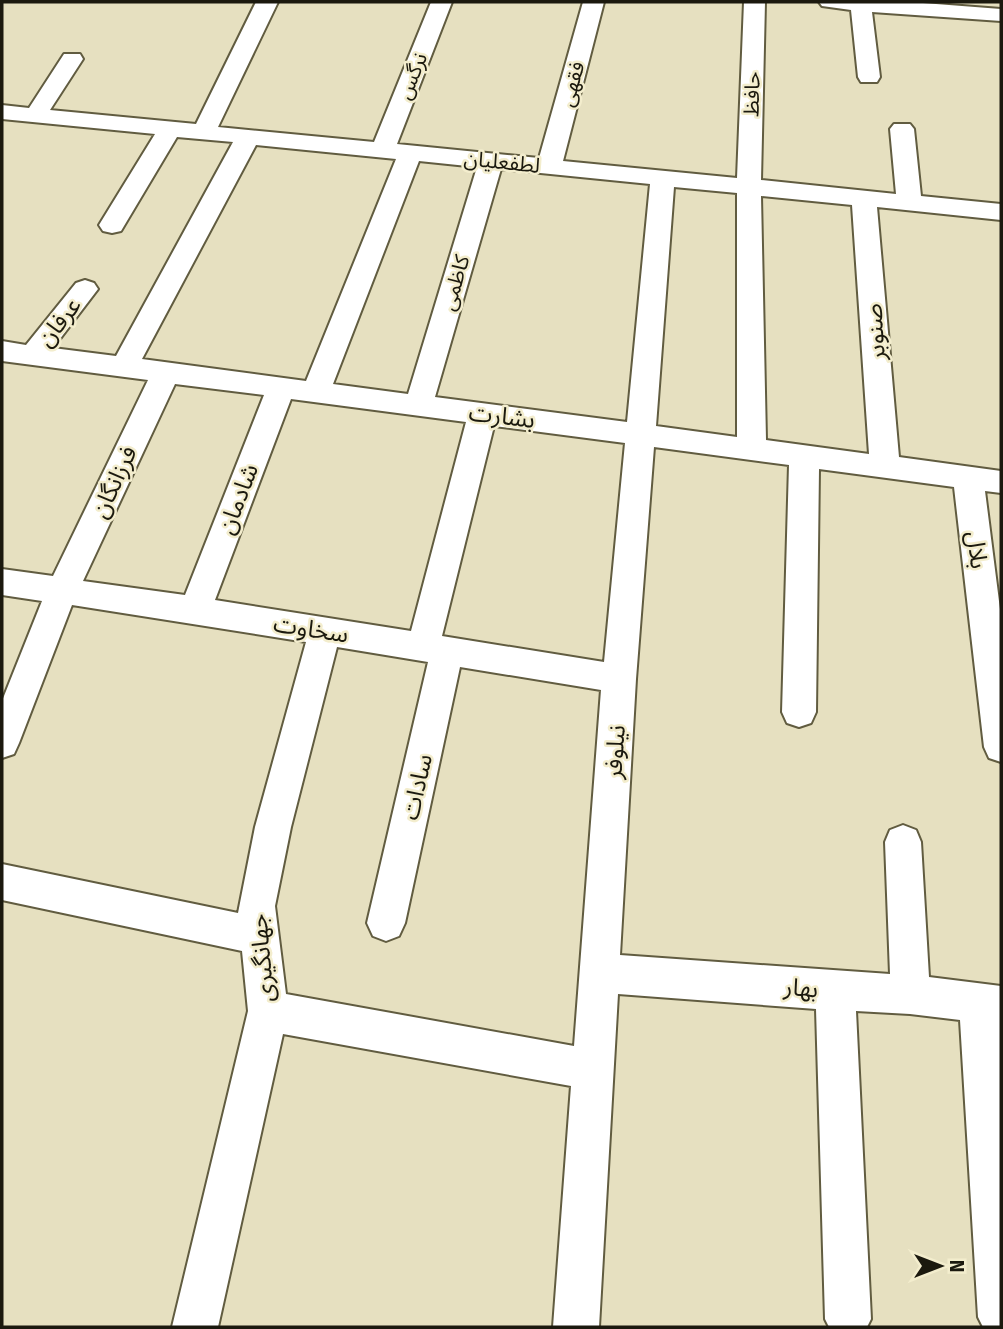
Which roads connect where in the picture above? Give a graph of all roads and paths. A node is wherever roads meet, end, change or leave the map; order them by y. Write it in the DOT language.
graph roads {
  1 [pos="267,2"];
  2 [pos="442,2"];
  3 [pos="594,2"];
  4 [pos="754,2"];
  5 [pos="832,2"];
  6 [pos="999,2"];
  7 [pos="862,4"];
  8 [pos="1001,15"];
  9 [pos="72,59"];
  10 [pos="869,77"];
  11 [pos="2,112"];
  12 [pos="35,116"];
  13 [pos="170,129"];
  14 [pos="902,129"];
  15 [pos="204,132"];
  16 [pos="248,136"];
  17 [pos="383,150"];
  18 [pos="410,153"];
  19 [pos="491,161"];
  20 [pos="549,167"];
  21 [pos="663,178"];
  22 [pos="749,187"];
  23 [pos="864,198"];
  24 [pos="909,202"];
  25 [pos="1001,212"];
  26 [pos="112,226"];
  27 [pos="85,289"];
  28 [pos="2,351"];
  29 [pos="33,355"];
  30 [pos="124,367"];
  31 [pos="166,372"];
  32 [pos="281,387"];
  33 [pos="316,392"];
  34 [pos="419,405"];
  35 [pos="482,414"];
  36 [pos="641,434"];
  37 [pos="752,449"];
  38 [pos="804,456"];
  39 [pos="885,466"];
  40 [pos="968,478"];
  41 [pos="1001,482"];
  42 [pos="2,582"];
  43 [pos="62,591"];
  44 [pos="195,610"];
  45 [pos="325,631"];
  46 [pos="435,649"];
  47 [pos="620,679"];
  48 [pos="799,712"];
  49 [pos="2,743"];
  50 [pos="1001,747"];
  51 [pos="903,842"];
  52 [pos="2,883"];
  53 [pos="386,923"];
  54 [pos="260,936"];
  55 [pos="600,972"];
  56 [pos="835,991"];
  57 [pos="910,995"];
  58 [pos="990,1005"];
  59 [pos="268,1011"];
  60 [pos="593,1070"];
  61 [pos="1001,1317"];
  62 [pos="848,1319"];
  63 [pos="195,1327"];
  64 [pos="576,1327"];
  1 -- 15 [label="street"];
  2 -- 17 [label="street, نرگس"];
  3 -- 20 [label="street, فقهی"];
  4 -- 22 [label="street, حافظ"];
  5 -- 7 [label="street"];
  6 -- 8 [label="street"];
  7 -- 8 [label="street"];
  7 -- 10 [label="street"];
  9 -- 12 [label="street"];
  11 -- 12 [label="street, لطفعلیان"];
  12 -- 13 [label="street, لطفعلیان"];
  13 -- 15 [label="street, لطفعلیان"];
  13 -- 26 [label="street"];
  14 -- 24 [label="street"];
  15 -- 16 [label="street, لطفعلیان"];
  16 -- 17 [label="street, لطفعلیان"];
  16 -- 30 [label="street"];
  17 -- 18 [label="street, لطفعلیان"];
  18 -- 19 [label="street, لطفعلیان"];
  18 -- 33 [label="street"];
  19 -- 20 [label="street, لطفعلیان"];
  19 -- 34 [label="street, کاظمی"];
  20 -- 21 [label="street, لطفعلیان"];
  21 -- 22 [label="street, لطفعلیان"];
  21 -- 36 [label="street, نیلوفر"];
  22 -- 23 [label="street, لطفعلیان"];
  22 -- 37 [label="street, حافظ"];
  23 -- 24 [label="street, لطفعلیان"];
  23 -- 39 [label="street, صنوبر"];
  24 -- 25 [label="street, لطفعلیان"];
  27 -- 29 [label="street, عرفان"];
  28 -- 29 [label="street, بشارت"];
  29 -- 30 [label="street, بشارت"];
  30 -- 31 [label="street, بشارت"];
  31 -- 32 [label="street, بشارت"];
  31 -- 43 [label="street, فرزانگان"];
  32 -- 33 [label="street, بشارت"];
  32 -- 44 [label="street, شادمان"];
  33 -- 34 [label="street, بشارت"];
  34 -- 35 [label="street, بشارت"];
  35 -- 36 [label="street, بشارت"];
  35 -- 46 [label="street"];
  36 -- 37 [label="street, بشارت"];
  36 -- 47 [label="street, نیلوفر"];
  37 -- 38 [label="street, بشارت"];
  38 -- 39 [label="street, بشارت"];
  38 -- 48 [label="street"];
  39 -- 40 [label="street, بشارت"];
  40 -- 41 [label="street, بشارت"];
  40 -- 50 [label="street, بلال"];
  42 -- 43 [label="street, سخاوت"];
  43 -- 44 [label="street, سخاوت"];
  43 -- 49 [label="street, فرزانگان"];
  44 -- 45 [label="street, سخاوت"];
  45 -- 46 [label="street, سخاوت"];
  45 -- 54 [label="street, جهانگیری"];
  46 -- 47 [label="street, سخاوت"];
  46 -- 53 [label="street, سادات"];
  47 -- 55 [label="street, نیلوفر"];
  51 -- 57 [label="street"];
  52 -- 54 [label="street"];
  54 -- 59 [label="street, جهانگیری"];
  55 -- 56 [label="street, بهار"];
  55 -- 60 [label="street, نیلوفر"];
  56 -- 57 [label="street, بهار"];
  56 -- 62 [label="street"];
  57 -- 58 [label="street, بهار"];
  58 -- 61 [label="street"];
  59 -- 60 [label="street"];
  59 -- 63 [label="street, جهانگیری"];
  60 -- 64 [label="street, نیلوفر"];
}
